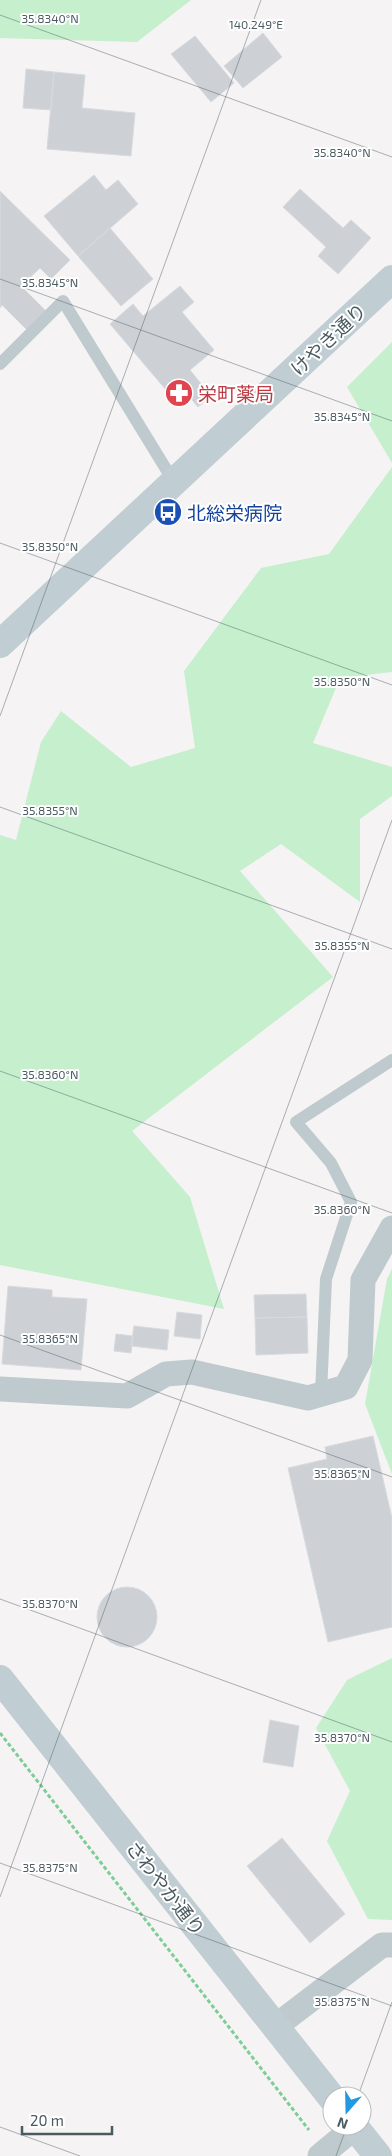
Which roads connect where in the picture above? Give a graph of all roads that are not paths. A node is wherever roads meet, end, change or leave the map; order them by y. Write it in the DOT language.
graph roads {
  1 [pos="392,278"];
  2 [pos="0,364"];
  3 [pos="174,482"];
  4 [pos="0,644"];
  5 [pos="392,1060"];
  6 [pos="392,1228"];
  7 [pos="0,1389"];
  8 [pos="320,1394"];
  9 [pos="2,1685"];
  10 [pos="392,1945"];
  11 [pos="276,2026"];
  12 [pos="323,2086"];
  13 [pos="344,2136"];
  14 [pos="363,2136"];
  15 [pos="323,2154"];
  16 [pos="378,2156"];
  1 -- 3 [label="street, けやき通り"];
  2 -- 3 [label="lane"];
  3 -- 4 [label="street, けやき通り"];
  5 -- 8 [label="lane"];
  6 -- 8 [label="street"];
  7 -- 8 [label="street"];
  9 -- 11 [label="street, さわやか通り"];
  10 -- 11 [label="street"];
  11 -- 12 [label="street, さわやか通り"];
  13 -- 15 [label="street"];
  14 -- 16 [label="street"];
}
